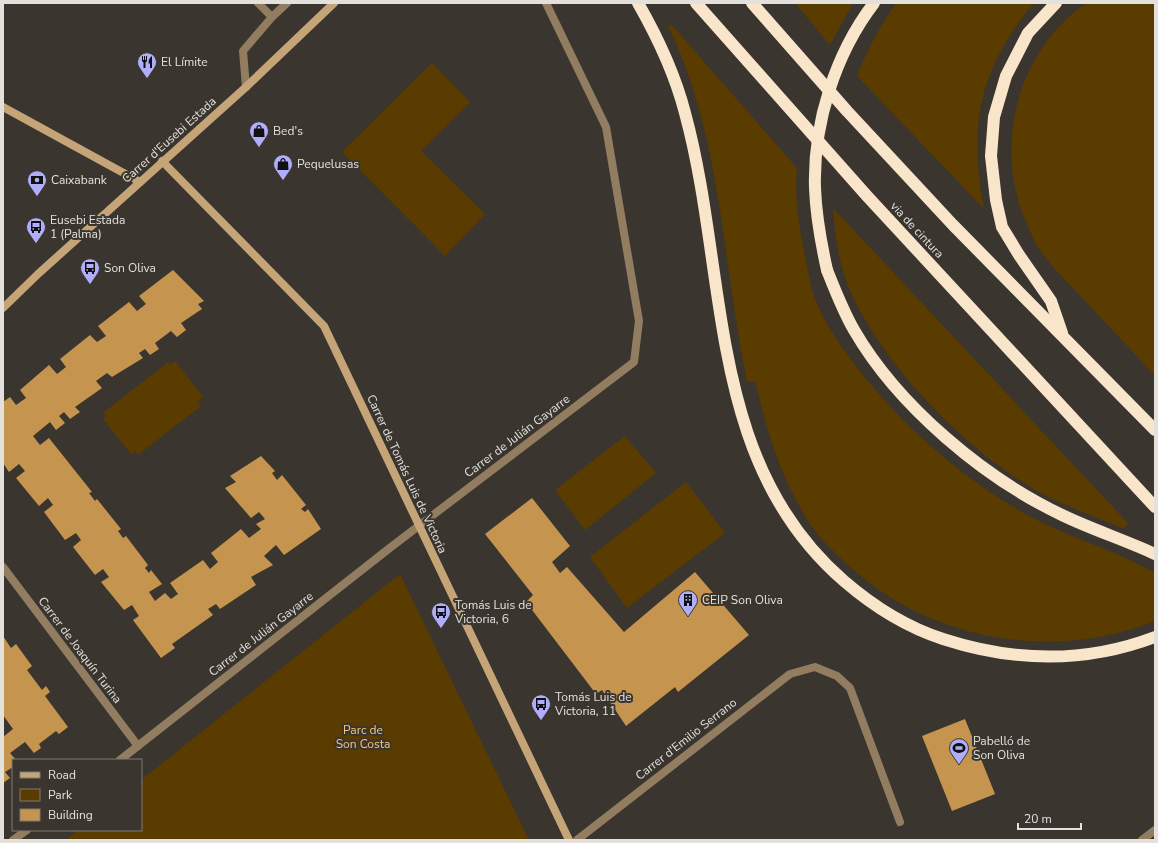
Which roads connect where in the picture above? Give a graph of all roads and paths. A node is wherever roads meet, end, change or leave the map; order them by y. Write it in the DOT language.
graph roads {
  1 [pos="258,3"];
  2 [pos="287,3"];
  3 [pos="334,3"];
  4 [pos="546,3"];
  5 [pos="638,3"];
  6 [pos="696,3"];
  7 [pos="752,3"];
  8 [pos="874,3"];
  9 [pos="1056,3"];
  10 [pos="272,17"];
  11 [pos="246,87"];
  12 [pos="3,107"];
  13 [pos="162,161"];
  14 [pos="140,182"];
  15 [pos="3,308"];
  16 [pos="1063,336"];
  17 [pos="1155,430"];
  18 [pos="1155,507"];
  19 [pos="418,527"];
  20 [pos="1155,554"];
  21 [pos="3,567"];
  22 [pos="1155,637"];
  23 [pos="138,746"];
  24 [pos="121,759"];
  25 [pos="900,822"];
  26 [pos="1155,830"];
  27 [pos="26,831"];
  28 [pos="14,840"];
  29 [pos="569,840"];
  30 [pos="577,840"];
  31 [pos="1142,840"];
  1 -- 10 [label="street"];
  2 -- 10 [label="street"];
  3 -- 11 [label="street, Carrer d'Eusebi Estada"];
  4 -- 19 [label="street, Carrer de Julián Gayarre"];
  5 -- 22 [label="highway"];
  6 -- 18 [label="highway, via de cintura"];
  7 -- 16 [label="highway"];
  8 -- 20 [label="highway, bridge"];
  9 -- 16 [label="highway"];
  10 -- 11 [label="street"];
  11 -- 13 [label="street, Carrer d'Eusebi Estada"];
  12 -- 14 [label="street"];
  13 -- 14 [label="street, Carrer d'Eusebi Estada"];
  13 -- 19 [label="street, Carrer de Tomás Luis de Victoria"];
  14 -- 15 [label="street, Carrer d'Eusebi Estada"];
  16 -- 17 [label="highway"];
  19 -- 23 [label="street, Carrer de Julián Gayarre"];
  19 -- 29 [label="street, Carrer de Tomás Luis de Victoria"];
  21 -- 23 [label="street, Carrer de Joaquín Turina"];
  23 -- 24 [label="street, Carrer de Julián Gayarre"];
  25 -- 30 [label="street, Carrer d'Emilio Serrano"];
  26 -- 31 [label="street"];
  27 -- 28 [label="street"];
}
